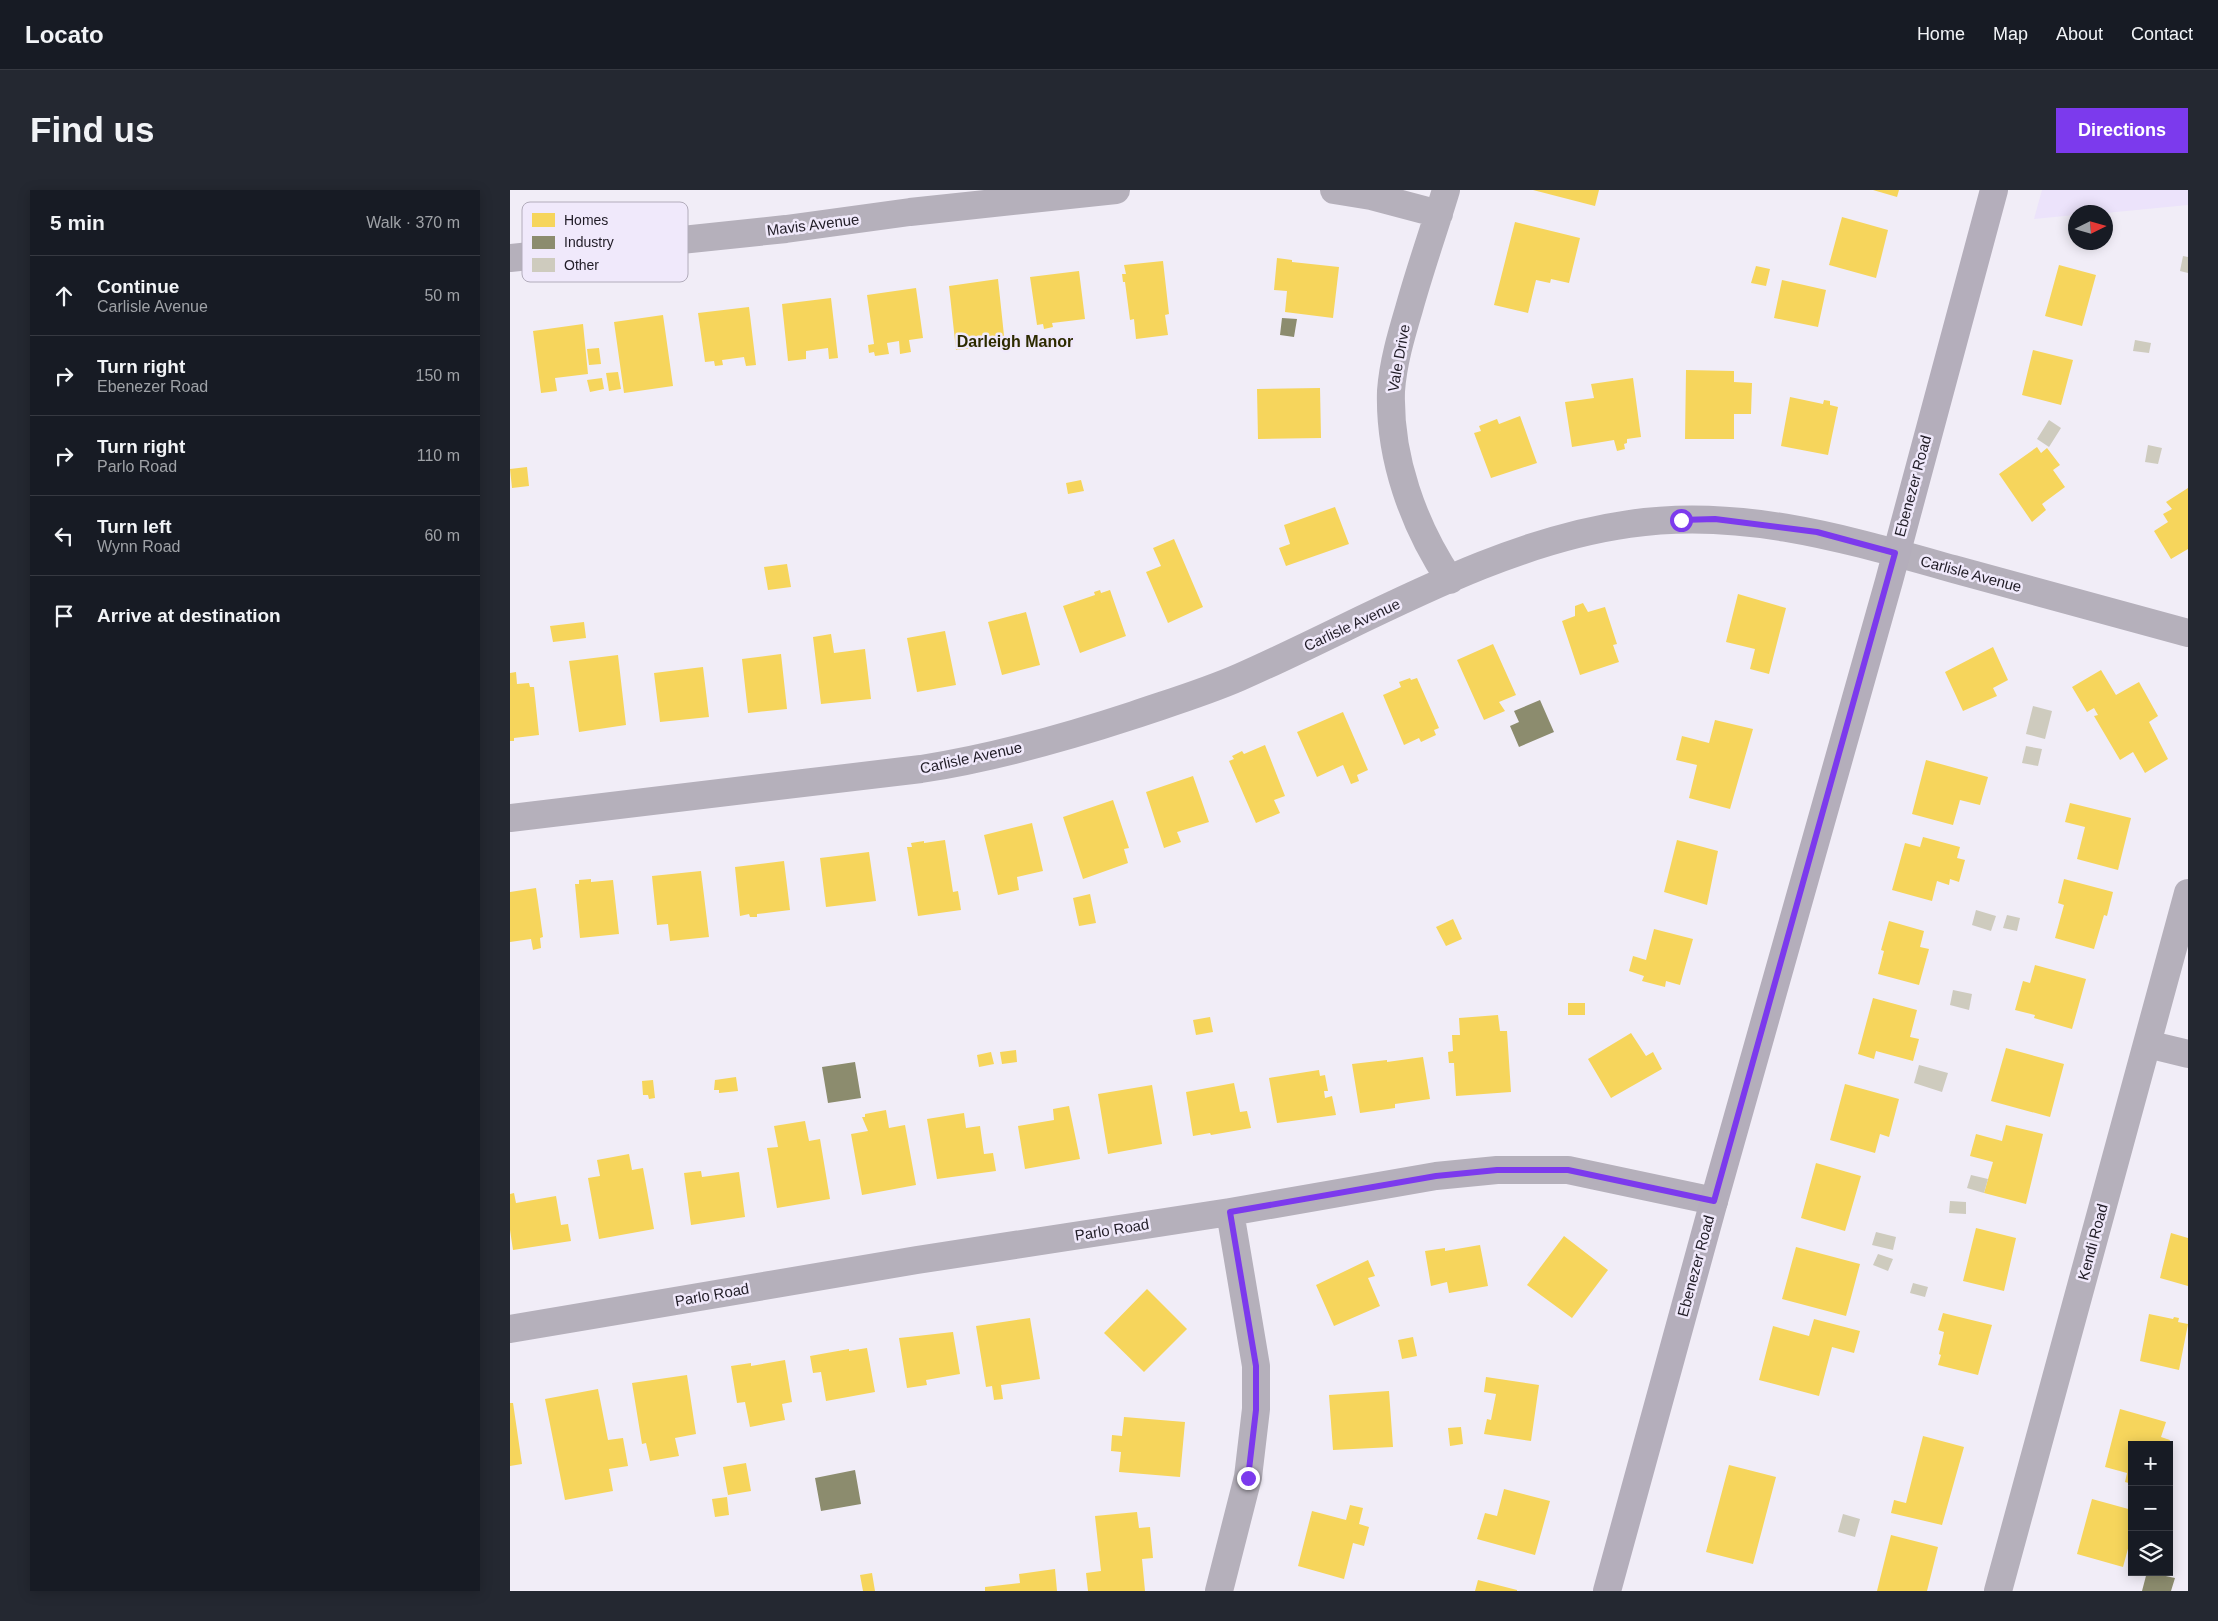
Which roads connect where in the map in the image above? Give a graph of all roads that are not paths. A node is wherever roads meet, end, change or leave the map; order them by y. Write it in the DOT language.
graph roads {
  1 [pos="1116,190"];
  2 [pos="1334,190"];
  3 [pos="1994,190"];
  4 [pos="1442,202"];
  5 [pos="688,239"];
  6 [pos="1895,553"];
  7 [pos="1450,580"];
  8 [pos="2188,633"];
  9 [pos="510,818"];
  10 [pos="2188,893"];
  11 [pos="2147,1044"];
  12 [pos="2188,1054"];
  13 [pos="1714,1201"];
  14 [pos="1230,1212"];
  15 [pos="510,1329"];
  16 [pos="1219,1591"];
  17 [pos="1607,1591"];
  18 [pos="1998,1591"];
  1 -- 5 [label="street, Mavis Avenue"];
  2 -- 4 [label="street"];
  3 -- 6 [label="street, Ebenezer Road"];
  4 -- 7 [label="street, Vale Drive"];
  6 -- 7 [label="street, Carlisle Avenue"];
  6 -- 8 [label="street, Carlisle Avenue"];
  6 -- 13 [label="street, Ebenezer Road"];
  7 -- 9 [label="street, Carlisle Avenue"];
  10 -- 11 [label="street, Kendi Road"];
  11 -- 12 [label="street"];
  11 -- 18 [label="street, Kendi Road"];
  13 -- 14 [label="street, Parlo Road"];
  13 -- 17 [label="street, Ebenezer Road"];
  14 -- 15 [label="street, Parlo Road"];
  14 -- 16 [label="street"];
}
